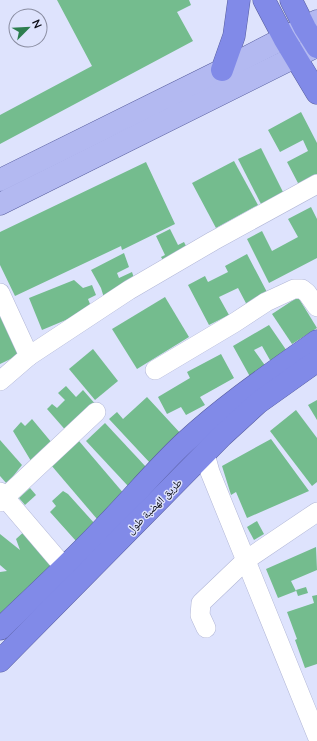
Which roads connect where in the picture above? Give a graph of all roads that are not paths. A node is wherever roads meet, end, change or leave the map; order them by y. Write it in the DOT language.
graph roads {
  1 [pos="239,0"];
  2 [pos="264,0"];
  3 [pos="291,0"];
  4 [pos="311,24"];
  5 [pos="284,38"];
  6 [pos="317,46"];
  7 [pos="295,57"];
  8 [pos="222,70"];
  9 [pos="317,93"];
  10 [pos="0,180"];
  11 [pos="317,184"];
  12 [pos="0,204"];
  13 [pos="0,293"];
  14 [pos="317,307"];
  15 [pos="317,341"];
  16 [pos="29,356"];
  17 [pos="317,361"];
  18 [pos="155,370"];
  19 [pos="0,381"];
  20 [pos="96,412"];
  21 [pos="205,454"];
  22 [pos="2,497"];
  23 [pos="315,520"];
  24 [pos="246,560"];
  25 [pos="64,567"];
  26 [pos="206,628"];
  27 [pos="0,629"];
  28 [pos="0,661"];
  29 [pos="316,732"];
  1 -- 8 [label="highway"];
  2 -- 5 [label="highway"];
  3 -- 4 [label="highway"];
  4 -- 5 [label="main road"];
  4 -- 6 [label="highway"];
  5 -- 7 [label="highway"];
  5 -- 8 [label="main road"];
  6 -- 7 [label="main road"];
  7 -- 9 [label="highway"];
  7 -- 12 [label="main road"];
  8 -- 10 [label="main road"];
  11 -- 16 [label="street"];
  13 -- 16 [label="street"];
  14 -- 18 [label="street"];
  15 -- 25 [label="highway, طريق الهضبة طول"];
  16 -- 19 [label="street"];
  17 -- 21 [label="highway, طريق الهضبة طول"];
  20 -- 22 [label="street"];
  21 -- 24 [label="street"];
  21 -- 28 [label="highway, طريق الهضبة طول"];
  22 -- 25 [label="street"];
  23 -- 24 [label="street"];
  24 -- 26 [label="street"];
  24 -- 29 [label="street"];
  25 -- 27 [label="highway, طريق الهضبة طول"];
}
